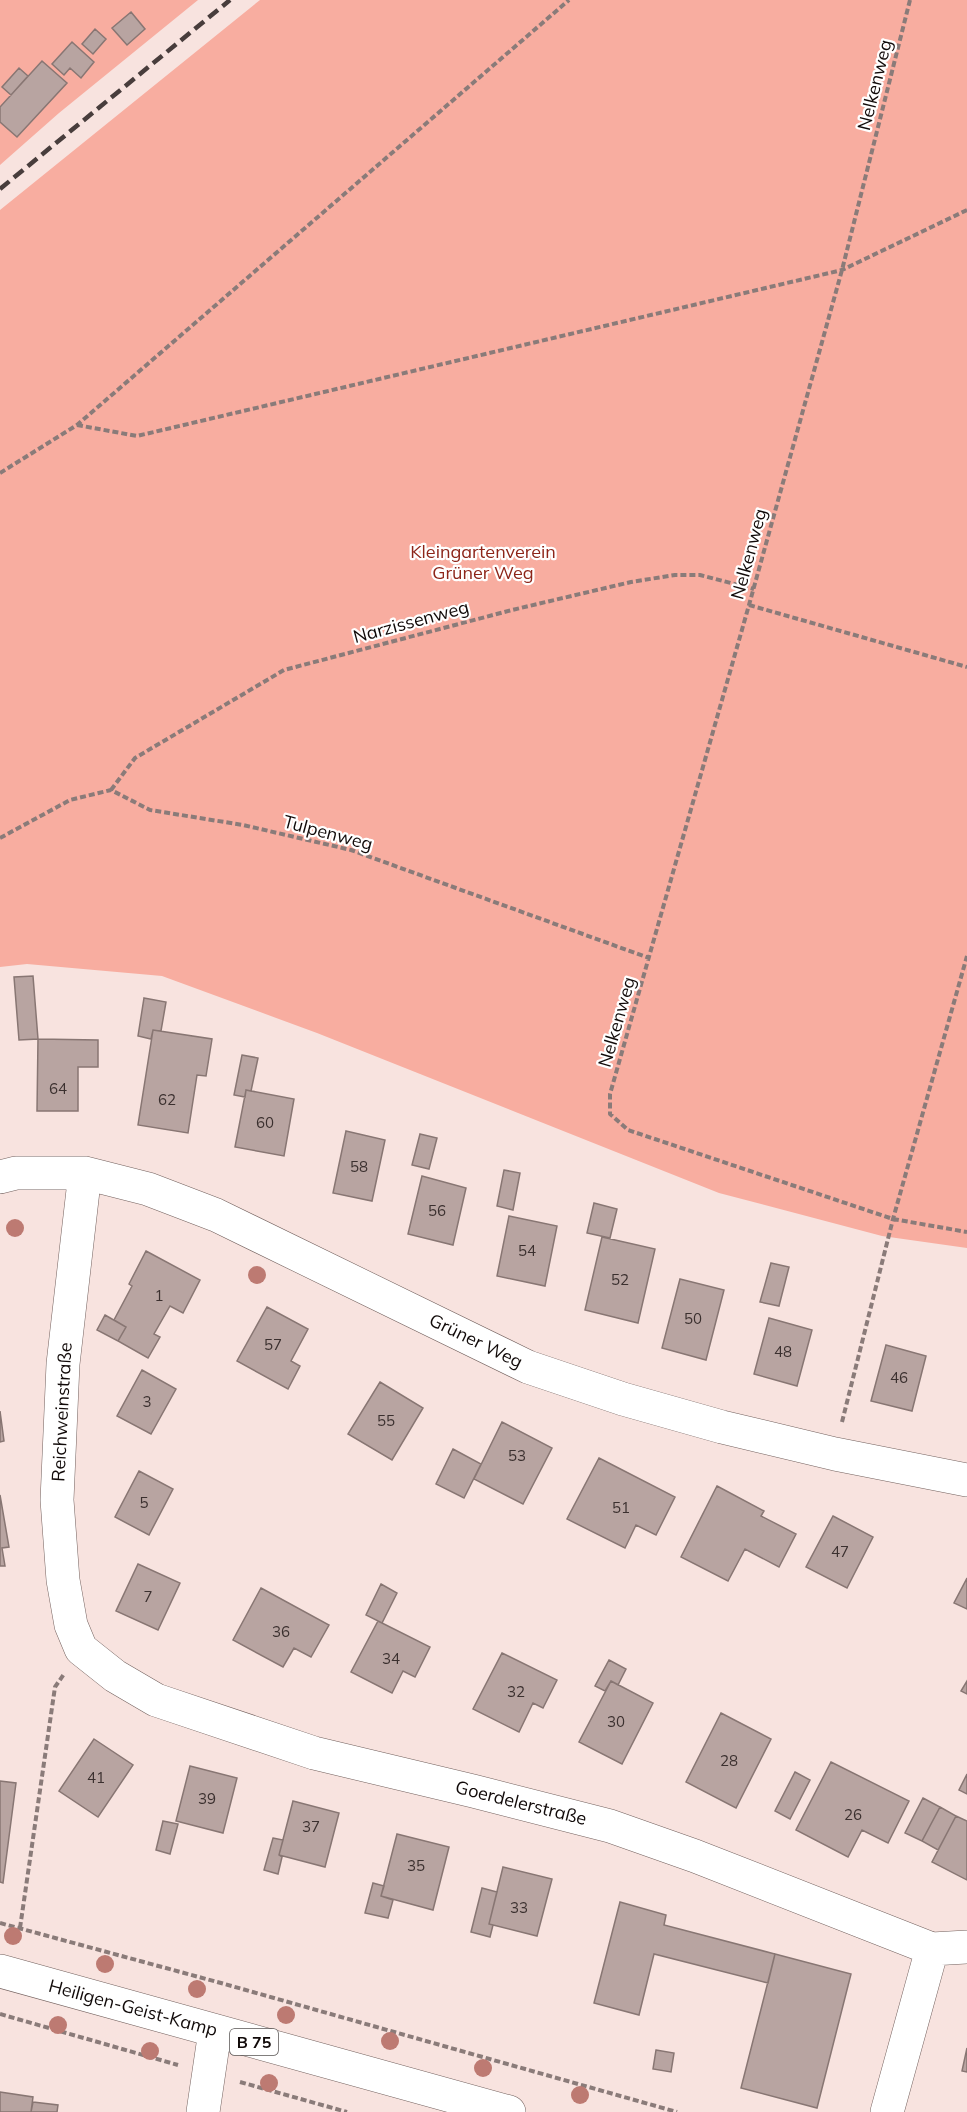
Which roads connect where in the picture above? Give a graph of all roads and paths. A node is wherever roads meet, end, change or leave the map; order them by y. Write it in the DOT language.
graph roads {
  1 [pos="569,0"];
  2 [pos="910,0"];
  3 [pos="967,210"];
  4 [pos="842,270"];
  5 [pos="77,425"];
  6 [pos="0,473"];
  7 [pos="754,589"];
  8 [pos="749,605"];
  9 [pos="967,667"];
  10 [pos="111,790"];
  11 [pos="0,838"];
  12 [pos="967,956"];
  13 [pos="649,958"];
  14 [pos="85,1173"];
  15 [pos="0,1177"];
  16 [pos="892,1219"];
  17 [pos="967,1232"];
  18 [pos="835,1454"];
  19 [pos="967,1480"];
  20 [pos="81,1648"];
  21 [pos="55,1687"];
  22 [pos="0,1923"];
  23 [pos="20,1929"];
  24 [pos="967,1947"];
  25 [pos="932,1949"];
  26 [pos="0,1971"];
  27 [pos="0,2014"];
  28 [pos="215,2031"];
  29 [pos="208,2073"];
  30 [pos="213,2110"];
  31 [pos="347,2112"];
  32 [pos="508,2112"];
  33 [pos="677,2112"];
  34 [pos="887,2112"];
  1 -- 5 [label="path"];
  2 -- 4 [label="path, Nelkenweg"];
  3 -- 4 [label="path"];
  4 -- 5 [label="path"];
  4 -- 7 [label="path, Nelkenweg"];
  5 -- 6 [label="path"];
  7 -- 8 [label="path, Nelkenweg"];
  7 -- 10 [label="path, Narzissenweg"];
  8 -- 9 [label="path"];
  8 -- 13 [label="path, Nelkenweg"];
  10 -- 11 [label="path"];
  10 -- 13 [label="path, Tulpenweg"];
  12 -- 16 [label="path"];
  13 -- 16 [label="path, Nelkenweg"];
  14 -- 15 [label="street, Grüner Weg"];
  14 -- 18 [label="street, Grüner Weg"];
  14 -- 20 [label="street, Reichweinstraße"];
  16 -- 17 [label="path"];
  16 -- 18 [label="path"];
  18 -- 19 [label="street, Grüner Weg"];
  20 -- 25 [label="street, Goerdelerstraße"];
  21 -- 23 [label="path"];
  22 -- 23 [label="path"];
  23 -- 33 [label="path"];
  24 -- 25 [label="street, Goerdelerstraße"];
  25 -- 34 [label="street"];
  26 -- 28 [label="street, Heiligen-Geist-Kamp / B 75"];
  27 -- 29 [label="path"];
  28 -- 29 [label="street"];
  28 -- 32 [label="street, Heiligen-Geist-Kamp / B 75"];
  29 -- 30 [label="street"];
  29 -- 31 [label="path"];
}
